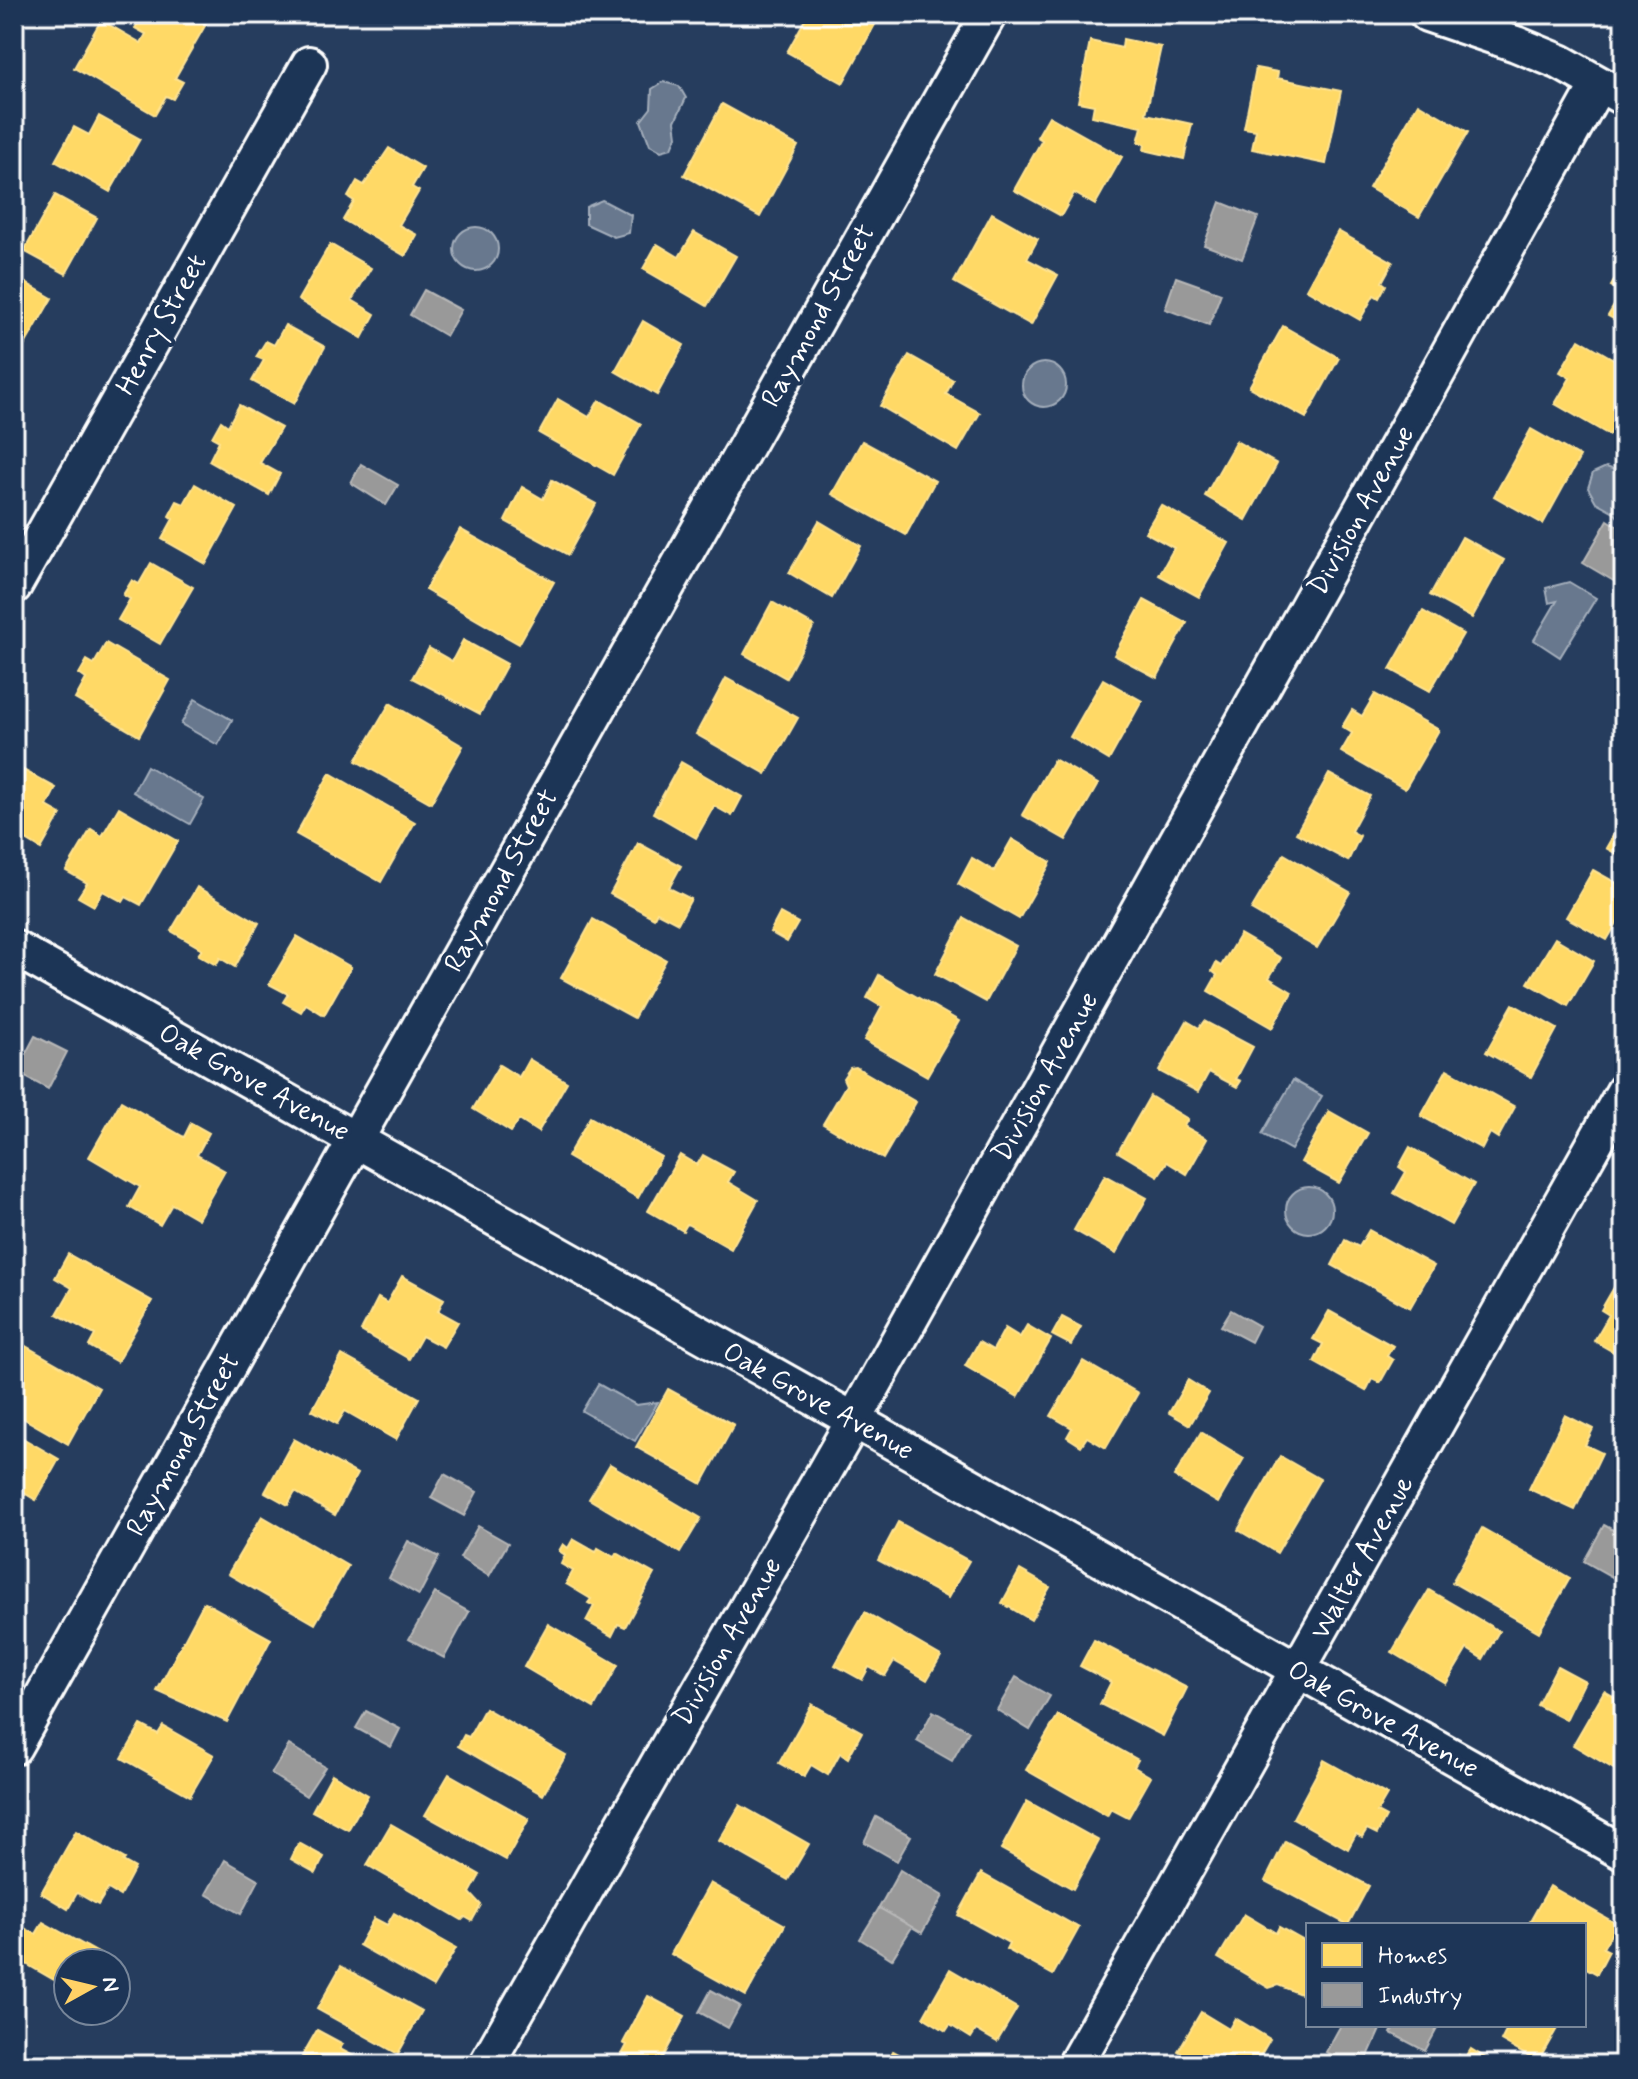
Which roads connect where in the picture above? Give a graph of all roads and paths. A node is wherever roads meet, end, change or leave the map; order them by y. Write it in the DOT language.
graph roads {
  1 [pos="989,14"];
  2 [pos="1427,14"];
  3 [pos="309,64"];
  4 [pos="1611,92"];
  5 [pos="14,586"];
  6 [pos="14,948"];
  7 [pos="1624,1091"];
  8 [pos="356,1141"];
  9 [pos="853,1422"];
  10 [pos="1299,1673"];
  11 [pos="14,1747"];
  12 [pos="1624,1853"];
  13 [pos="486,2065"];
  14 [pos="1075,2065"];
  1 -- 8 [label="street, Raymond Street"];
  2 -- 4 [label="street"];
  3 -- 5 [label="street, Henry Street"];
  4 -- 9 [label="street, Division Avenue"];
  6 -- 8 [label="street, Oak Grove Avenue"];
  7 -- 10 [label="street, Walter Avenue"];
  8 -- 9 [label="street, Oak Grove Avenue"];
  8 -- 11 [label="street, Raymond Street"];
  9 -- 10 [label="street, Oak Grove Avenue"];
  9 -- 13 [label="street, Division Avenue"];
  10 -- 12 [label="street, Oak Grove Avenue"];
  10 -- 14 [label="street, Walter Avenue"];
}
